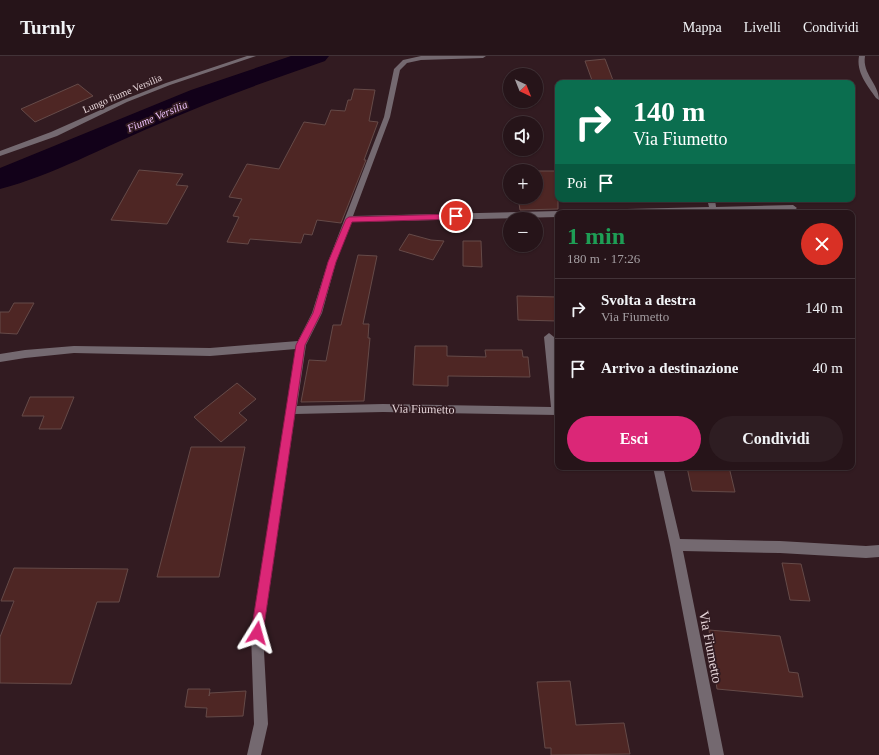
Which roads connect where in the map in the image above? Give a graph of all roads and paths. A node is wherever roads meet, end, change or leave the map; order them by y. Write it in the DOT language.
graph roads {
  1 [pos="253,56"];
  2 [pos="483,56"];
  3 [pos="862,56"];
  4 [pos="879,98"];
  5 [pos="0,154"];
  6 [pos="712,202"];
  7 [pos="793,208"];
  8 [pos="714,210"];
  9 [pos="555,214"];
  10 [pos="349,219"];
  11 [pos="549,337"];
  12 [pos="301,345"];
  13 [pos="0,358"];
  14 [pos="555,392"];
  15 [pos="290,410"];
  16 [pos="555,411"];
  17 [pos="659,470"];
  18 [pos="676,545"];
  19 [pos="879,551"];
  20 [pos="254,755"];
  21 [pos="717,755"];
  1 -- 5 [label="street, Lungo fiume Versilia"];
  2 -- 10 [label="street"];
  3 -- 4 [label="street"];
  6 -- 8 [label="street"];
  7 -- 8 [label="street"];
  9 -- 10 [label="street"];
  10 -- 12 [label="street"];
  11 -- 14 [label="street, Via Fiumetto"];
  12 -- 13 [label="street"];
  12 -- 15 [label="street"];
  15 -- 16 [label="street, Via Fiumetto"];
  15 -- 20 [label="street"];
  17 -- 18 [label="street, Via Fiumetto"];
  18 -- 19 [label="street"];
  18 -- 21 [label="street, Via Fiumetto"];
}
